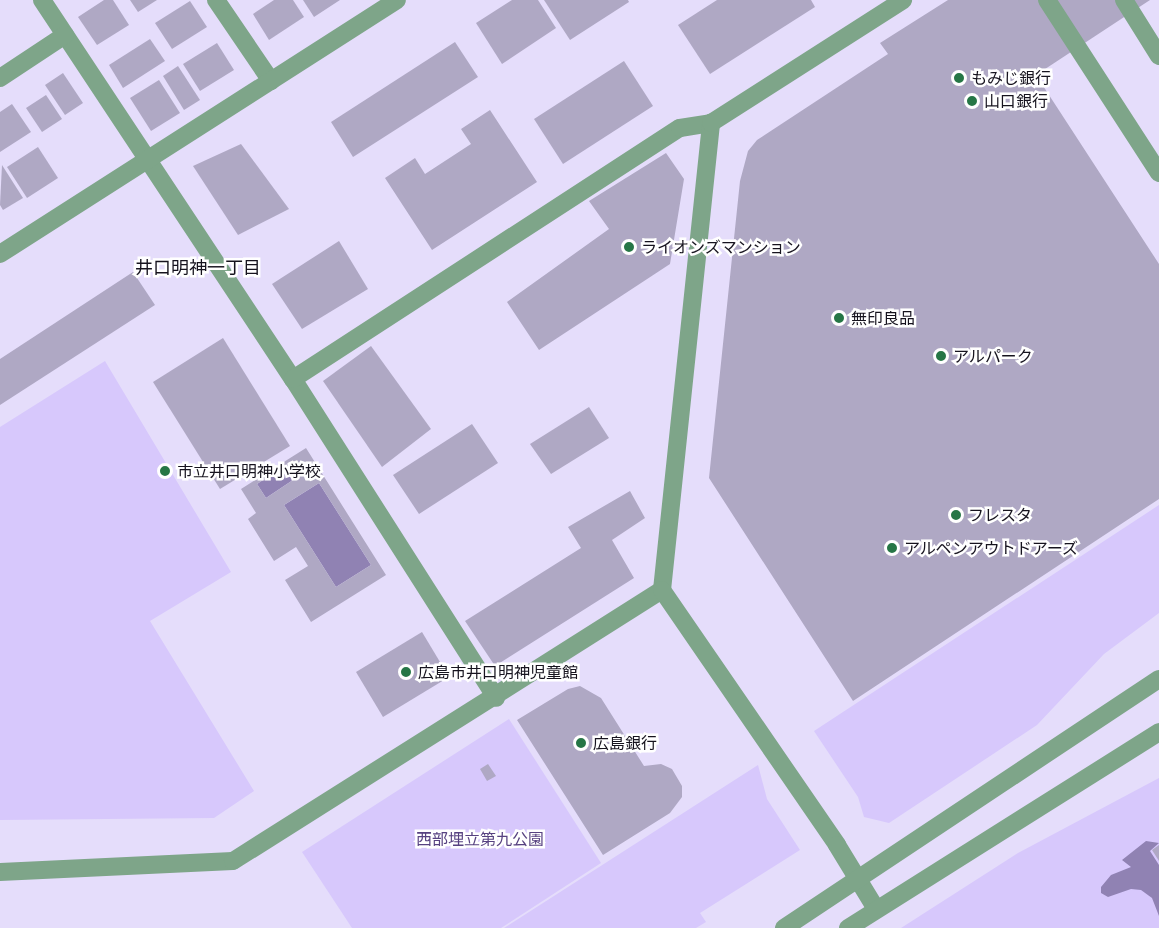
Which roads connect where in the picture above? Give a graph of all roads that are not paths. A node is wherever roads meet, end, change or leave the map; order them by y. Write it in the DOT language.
graph roads {
  1 [pos="42,0"];
  2 [pos="216,0"];
  3 [pos="397,0"];
  4 [pos="903,0"];
  5 [pos="1047,0"];
  6 [pos="1124,0"];
  7 [pos="65,35"];
  8 [pos="1159,56"];
  9 [pos="0,78"];
  10 [pos="271,81"];
  11 [pos="711,123"];
  12 [pos="147,160"];
  13 [pos="1159,173"];
  14 [pos="0,254"];
  15 [pos="293,380"];
  16 [pos="662,590"];
  17 [pos="1159,670"];
  18 [pos="1159,679"];
  19 [pos="496,698"];
  20 [pos="1108,712"];
  21 [pos="1159,732"];
  22 [pos="1159,747"];
  23 [pos="1113,762"];
  24 [pos="0,872"];
  25 [pos="859,881"];
  26 [pos="876,909"];
  27 [pos="784,928"];
  28 [pos="848,928"];
  1 -- 7 [label="street"];
  2 -- 10 [label="street"];
  3 -- 10 [label="street"];
  4 -- 11 [label="street"];
  5 -- 13 [label="street"];
  6 -- 8 [label="street"];
  7 -- 9 [label="street"];
  7 -- 12 [label="street"];
  10 -- 12 [label="street"];
  11 -- 15 [label="street"];
  11 -- 16 [label="street"];
  12 -- 14 [label="street"];
  12 -- 15 [label="street"];
  15 -- 19 [label="street"];
  16 -- 19 [label="street"];
  16 -- 25 [label="street"];
  17 -- 20 [label="street"];
  18 -- 20 [label="street"];
  19 -- 24 [label="street"];
  20 -- 25 [label="street"];
  21 -- 23 [label="street"];
  22 -- 23 [label="street"];
  23 -- 26 [label="street"];
  25 -- 26 [label="street"];
  25 -- 27 [label="street"];
  26 -- 28 [label="street"];
}
